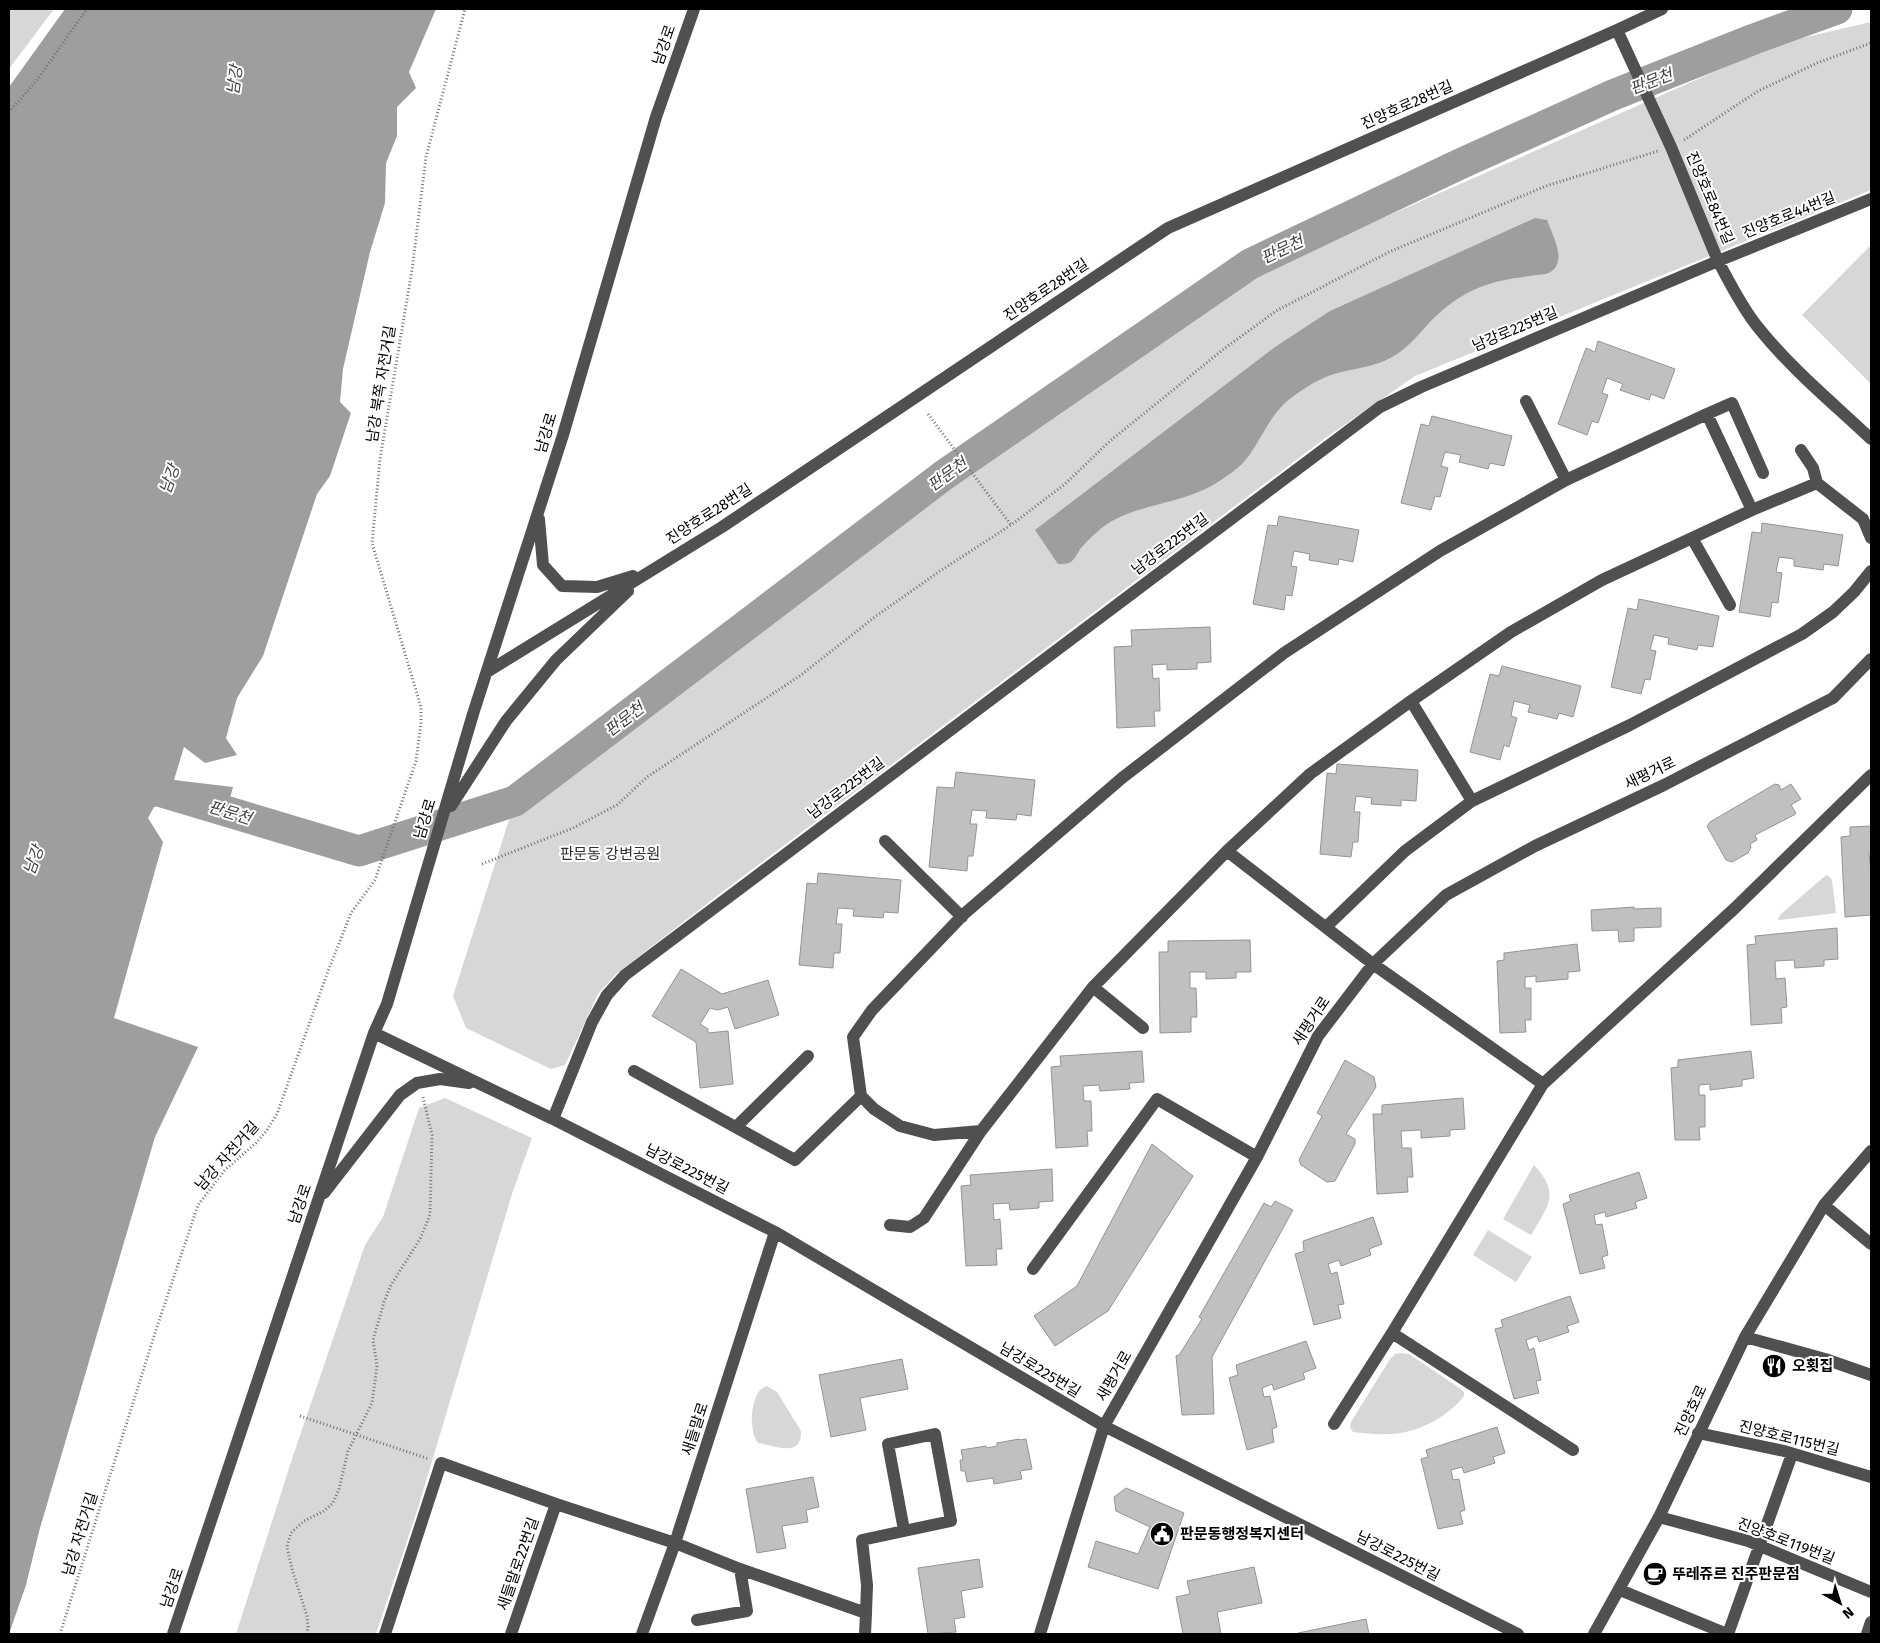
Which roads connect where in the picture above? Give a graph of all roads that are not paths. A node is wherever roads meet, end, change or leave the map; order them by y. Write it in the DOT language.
graph roads {
  1 [pos="694,9"];
  2 [pos="1662,9"];
  3 [pos="1617,30"];
  4 [pos="1871,199"];
  5 [pos="1718,260"];
  6 [pos="1526,401"];
  7 [pos="1707,414"];
  8 [pos="1871,439"];
  9 [pos="1801,450"];
  10 [pos="1763,473"];
  11 [pos="1566,480"];
  12 [pos="1817,483"];
  13 [pos="1752,510"];
  14 [pos="538,513"];
  15 [pos="1692,538"];
  16 [pos="1871,538"];
  17 [pos="1871,571"];
  18 [pos="648,572"];
  19 [pos="1730,605"];
  20 [pos="1871,659"];
  21 [pos="487,672"];
  22 [pos="1411,701"];
  23 [pos="1871,775"];
  24 [pos="1472,801"];
  25 [pos="443,818"];
  26 [pos="885,841"];
  27 [pos="1227,851"];
  28 [pos="962,917"];
  29 [pos="1326,927"];
  30 [pos="1373,964"];
  31 [pos="1093,987"];
  32 [pos="1143,1028"];
  33 [pos="374,1033"];
  34 [pos="808,1056"];
  35 [pos="634,1071"];
  36 [pos="1543,1084"];
  37 [pos="483,1085"];
  38 [pos="861,1096"];
  39 [pos="553,1119"];
  40 [pos="736,1127"];
  41 [pos="981,1131"];
  42 [pos="1871,1151"];
  43 [pos="1257,1157"];
  44 [pos="318,1201"];
  45 [pos="1824,1205"];
  46 [pos="890,1225"];
  47 [pos="775,1232"];
  48 [pos="1871,1244"];
  49 [pos="1033,1269"];
  50 [pos="1392,1333"];
  51 [pos="1745,1337"];
  52 [pos="1871,1375"];
  53 [pos="1334,1424"];
  54 [pos="1104,1426"];
  55 [pos="1698,1433"];
  56 [pos="1573,1450"];
  57 [pos="1792,1454"];
  58 [pos="1871,1477"];
  59 [pos="556,1504"];
  60 [pos="1659,1517"];
  61 [pos="904,1530"];
  62 [pos="675,1543"];
  63 [pos="1760,1546"];
  64 [pos="740,1569"];
  65 [pos="1620,1590"];
  66 [pos="1871,1592"];
  67 [pos="866,1613"];
  68 [pos="697,1620"];
  69 [pos="1871,1622"];
  70 [pos="173,1634"];
  71 [pos="385,1634"];
  72 [pos="511,1634"];
  73 [pos="642,1634"];
  74 [pos="865,1634"];
  75 [pos="1040,1634"];
  76 [pos="1518,1634"];
  77 [pos="1594,1634"];
  78 [pos="1728,1634"];
  79 [pos="1867,1634"];
  1 -- 14 [label="street, 남강로"];
  2 -- 3 [label="street, 진양호로28번길"];
  3 -- 5 [label="street, 진양호로84번길"];
  3 -- 18 [label="street, 진양호로28번길"];
  4 -- 5 [label="street, 진양호로44번길"];
  5 -- 8 [label="street"];
  5 -- 39 [label="street, 남강로225번길"];
  6 -- 11 [label="street"];
  7 -- 10 [label="street"];
  7 -- 11 [label="street"];
  7 -- 13 [label="street"];
  9 -- 12 [label="street"];
  11 -- 28 [label="street"];
  12 -- 13 [label="street"];
  12 -- 16 [label="street"];
  13 -- 15 [label="street"];
  14 -- 18 [label="street"];
  14 -- 21 [label="street, 남강로"];
  15 -- 19 [label="street"];
  15 -- 22 [label="street"];
  17 -- 24 [label="street"];
  18 -- 21 [label="street, 진양호로28번길"];
  18 -- 25 [label="street"];
  20 -- 30 [label="street, 새평거로"];
  21 -- 25 [label="street, 남강로"];
  22 -- 24 [label="street"];
  22 -- 27 [label="street"];
  23 -- 36 [label="street"];
  24 -- 29 [label="street"];
  25 -- 33 [label="street, 남강로"];
  26 -- 28 [label="street"];
  27 -- 29 [label="street"];
  27 -- 31 [label="street"];
  28 -- 38 [label="street"];
  29 -- 30 [label="street"];
  30 -- 36 [label="street"];
  30 -- 43 [label="street, 새평거로"];
  31 -- 32 [label="street"];
  31 -- 41 [label="street"];
  33 -- 37 [label="street, 남강로225번길"];
  33 -- 44 [label="street, 남강로"];
  34 -- 40 [label="street"];
  35 -- 40 [label="street"];
  36 -- 50 [label="street"];
  37 -- 39 [label="street, 남강로225번길"];
  37 -- 44 [label="street"];
  38 -- 40 [label="street"];
  38 -- 41 [label="street"];
  39 -- 47 [label="street, 남강로225번길"];
  41 -- 46 [label="street"];
  42 -- 45 [label="street, 진양호로"];
  43 -- 49 [label="street"];
  43 -- 54 [label="street, 새평거로"];
  44 -- 70 [label="street, 남강로"];
  45 -- 48 [label="street"];
  45 -- 51 [label="street, 진양호로"];
  47 -- 54 [label="street, 남강로225번길"];
  47 -- 62 [label="street, 새들말로"];
  50 -- 53 [label="street"];
  50 -- 56 [label="street"];
  51 -- 52 [label="street"];
  51 -- 55 [label="street, 진양호로"];
  54 -- 75 [label="street, 새평거로"];
  54 -- 76 [label="street, 남강로225번길"];
  55 -- 57 [label="street, 진양호로115번길"];
  55 -- 60 [label="street, 진양호로"];
  57 -- 58 [label="street, 진양호로115번길"];
  57 -- 63 [label="street"];
  59 -- 62 [label="street"];
  59 -- 71 [label="street"];
  59 -- 72 [label="street, 새들말로22번길"];
  60 -- 63 [label="street, 진양호로119번길"];
  60 -- 65 [label="street, 진양호로"];
  61 -- 61 [label="street"];
  61 -- 67 [label="street"];
  62 -- 64 [label="street"];
  62 -- 73 [label="street, 새들말로"];
  63 -- 66 [label="street, 진양호로119번길"];
  63 -- 78 [label="street"];
  64 -- 67 [label="street"];
  64 -- 68 [label="street"];
  65 -- 77 [label="street, 진양호로"];
  65 -- 78 [label="street"];
  67 -- 74 [label="street"];
  69 -- 79 [label="street"];
}
